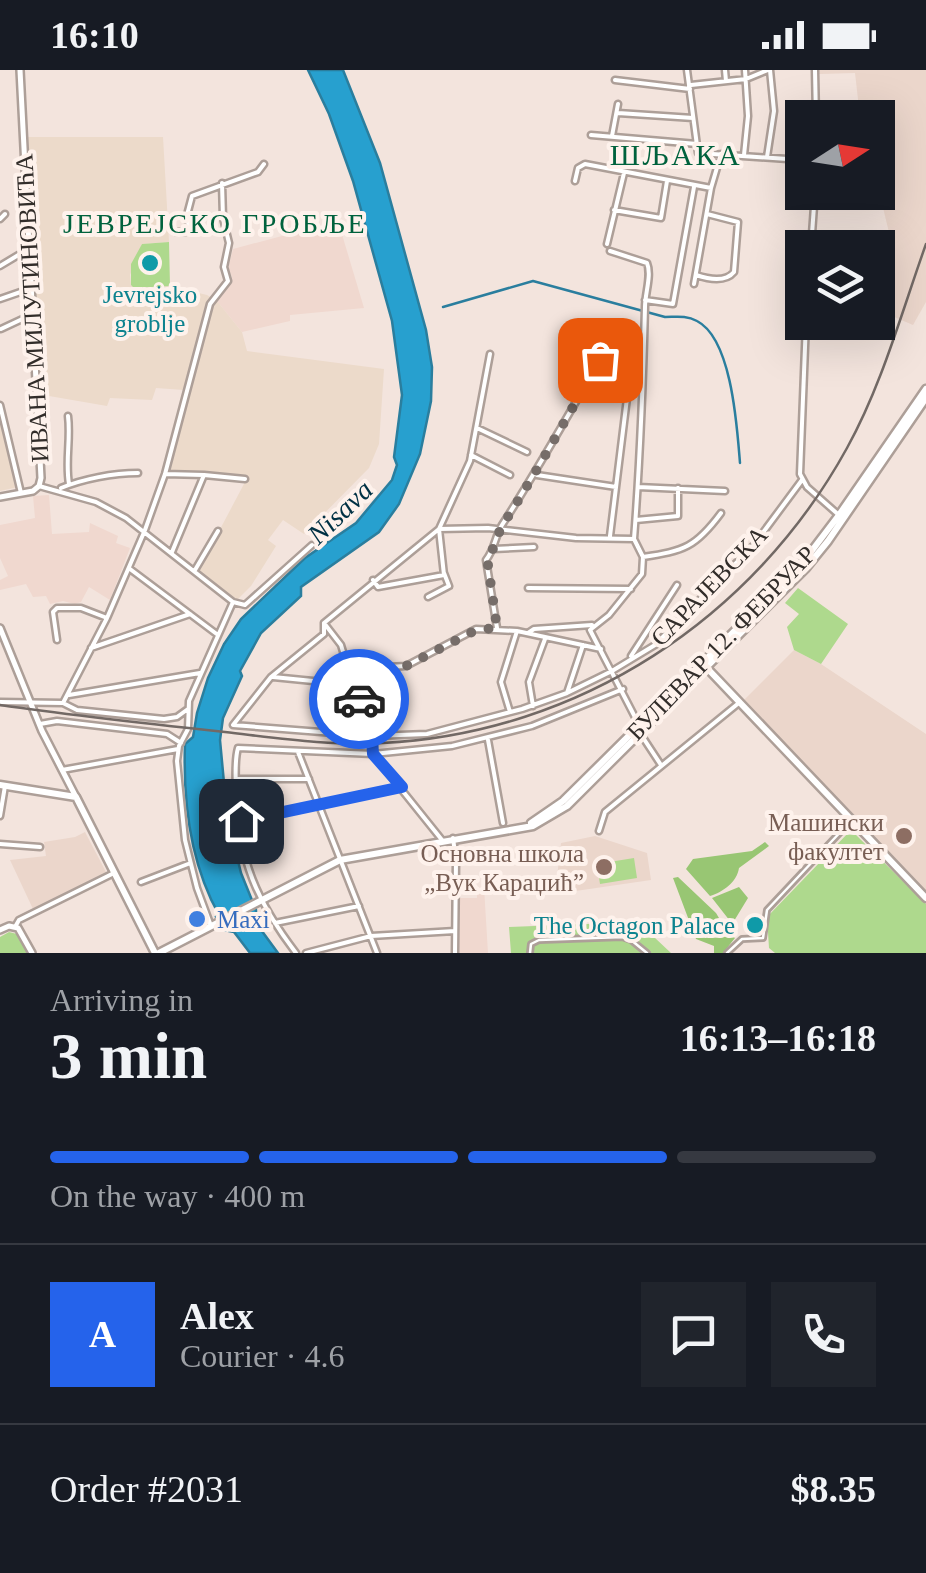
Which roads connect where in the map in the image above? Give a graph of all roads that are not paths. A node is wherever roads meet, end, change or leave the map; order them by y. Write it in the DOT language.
graph roads {
  1 [pos="20,70"];
  2 [pos="687,70"];
  3 [pos="724,70"];
  4 [pos="745,70"];
  5 [pos="769,70"];
  6 [pos="815,70"];
  7 [pos="746,79"];
  8 [pos="615,80"];
  9 [pos="726,81"];
  10 [pos="689,88"];
  11 [pos="816,100"];
  12 [pos="618,104"];
  13 [pos="618,113"];
  14 [pos="694,118"];
  15 [pos="591,135"];
  16 [pos="612,136"];
  17 [pos="697,144"];
  18 [pos="721,154"];
  19 [pos="744,155"];
  20 [pos="767,157"];
  21 [pos="785,159"];
  22 [pos="264,164"];
  23 [pos="624,173"];
  24 [pos="575,181"];
  25 [pos="667,182"];
  26 [pos="222,184"];
  27 [pos="694,186"];
  28 [pos="711,188"];
  29 [pos="614,210"];
  30 [pos="707,214"];
  31 [pos="176,232"];
  32 [pos="608,244"];
  33 [pos="30,248"];
  34 [pos="610,251"];
  35 [pos="0,266"];
  36 [pos="696,275"];
  37 [pos="694,284"];
  38 [pos="32,288"];
  39 [pos="0,299"];
  40 [pos="645,300"];
  41 [pos="33,314"];
  42 [pos="1,329"];
  43 [pos="614,336"];
  44 [pos="805,340"];
  45 [pos="490,354"];
  46 [pos="629,382"];
  47 [pos="926,389"];
  48 [pos="926,398"];
  49 [pos="0,405"];
  50 [pos="68,416"];
  51 [pos="476,428"];
  52 [pos="527,452"];
  53 [pos="471,455"];
  54 [pos="138,473"];
  55 [pos="165,474"];
  56 [pos="204,474"];
  57 [pos="535,474"];
  58 [pos="510,476"];
  59 [pos="245,479"];
  60 [pos="802,480"];
  61 [pos="70,484"];
  62 [pos="40,486"];
  63 [pos="616,487"];
  64 [pos="638,487"];
  65 [pos="678,488"];
  66 [pos="59,489"];
  67 [pos="725,491"];
  68 [pos="21,493"];
  69 [pos="0,497"];
  70 [pos="721,512"];
  71 [pos="842,517"];
  72 [pos="636,520"];
  73 [pos="439,529"];
  74 [pos="500,529"];
  75 [pos="145,530"];
  76 [pos="218,531"];
  77 [pos="610,537"];
  78 [pos="634,539"];
  79 [pos="312,545"];
  80 [pos="534,547"];
  81 [pos="494,548"];
  82 [pos="172,552"];
  83 [pos="643,557"];
  84 [pos="130,569"];
  85 [pos="195,570"];
  86 [pos="444,573"];
  87 [pos="372,580"];
  88 [pos="677,585"];
  89 [pos="528,588"];
  90 [pos="631,589"];
  91 [pos="428,597"];
  92 [pos="233,602"];
  93 [pos="191,614"];
  94 [pos="107,618"];
  95 [pos="324,623"];
  96 [pos="594,624"];
  97 [pos="0,628"];
  98 [pos="497,628"];
  99 [pos="517,630"];
  100 [pos="528,633"];
  101 [pos="218,635"];
  102 [pos="546,637"];
  103 [pos="57,640"];
  104 [pos="583,645"];
  105 [pos="91,648"];
  106 [pos="601,649"];
  107 [pos="628,660"];
  108 [pos="705,666"];
  109 [pos="349,669"];
  110 [pos="612,671"];
  111 [pos="200,673"];
  112 [pos="270,677"];
  113 [pos="353,685"];
  114 [pos="623,689"];
  115 [pos="567,693"];
  116 [pos="69,695"];
  117 [pos="0,702"];
  118 [pos="740,702"];
  119 [pos="30,703"];
  120 [pos="63,703"];
  121 [pos="534,706"];
  122 [pos="188,710"];
  123 [pos="510,713"];
  124 [pos="39,724"];
  125 [pos="640,730"];
  126 [pos="372,736"];
  127 [pos="488,740"];
  128 [pos="179,746"];
  129 [pos="298,752"];
  130 [pos="373,754"];
  131 [pos="662,764"];
  132 [pos="62,770"];
  133 [pos="236,779"];
  134 [pos="310,779"];
  135 [pos="2,785"];
  136 [pos="402,787"];
  137 [pos="76,796"];
  138 [pos="319,805"];
  139 [pos="0,816"];
  140 [pos="238,822"];
  141 [pos="503,823"];
  142 [pos="847,825"];
  143 [pos="599,831"];
  144 [pos="453,838"];
  145 [pos="442,840"];
  146 [pos="0,844"];
  147 [pos="40,847"];
  148 [pos="340,860"];
  149 [pos="190,864"];
  150 [pos="114,874"];
  151 [pos="141,882"];
  152 [pos="926,898"];
  153 [pos="257,902"];
  154 [pos="359,906"];
  155 [pos="273,923"];
  156 [pos="215,924"];
  157 [pos="16,927"];
  158 [pos="0,930"];
  159 [pos="455,931"];
  160 [pos="371,936"];
  161 [pos="32,953"];
  162 [pos="157,953"];
  163 [pos="296,953"];
  164 [pos="306,953"];
  165 [pos="377,953"];
  166 [pos="455,953"];
  167 [pos="530,953"];
  168 [pos="647,953"];
  169 [pos="727,953"];
  1 -- 33 [label="street, ИВАНА МИЛУТИНОВИЋА"];
  2 -- 10 [label="street"];
  3 -- 9 [label="street"];
  4 -- 7 [label="street"];
  5 -- 7 [label="street"];
  5 -- 20 [label="street"];
  6 -- 11 [label="street"];
  7 -- 9 [label="street"];
  7 -- 19 [label="street"];
  8 -- 10 [label="street"];
  9 -- 10 [label="street"];
  10 -- 14 [label="street"];
  12 -- 13 [label="street"];
  13 -- 14 [label="street"];
  13 -- 16 [label="street"];
  14 -- 17 [label="street"];
  15 -- 16 [label="street"];
  16 -- 17 [label="street"];
  17 -- 18 [label="street"];
  18 -- 19 [label="street"];
  18 -- 28 [label="street"];
  19 -- 20 [label="street"];
  20 -- 21 [label="street"];
  22 -- 26 [label="street"];
  23 -- 24 [label="street"];
  23 -- 25 [label="street"];
  23 -- 29 [label="street"];
  25 -- 27 [label="street"];
  25 -- 29 [label="street"];
  26 -- 31 [label="street"];
  26 -- 55 [label="street"];
  27 -- 28 [label="street"];
  27 -- 40 [label="street"];
  28 -- 30 [label="street"];
  29 -- 32 [label="street"];
  30 -- 36 [label="street"];
  30 -- 36 [label="street"];
  33 -- 35 [label="street"];
  33 -- 38 [label="street, ИВАНА МИЛУТИНОВИЋА"];
  34 -- 40 [label="street"];
  36 -- 37 [label="street"];
  38 -- 39 [label="street"];
  38 -- 41 [label="street, ИВАНА МИЛУТИНОВИЋА"];
  40 -- 64 [label="street"];
  41 -- 42 [label="street"];
  41 -- 62 [label="street, ИВАНА МИЛУТИНОВИЋА"];
  43 -- 57 [label="street"];
  44 -- 60 [label="street"];
  45 -- 51 [label="street"];
  46 -- 63 [label="street"];
  47 -- 71 [label="main road, БУЛЕВАР 12. ФЕБРУАР"];
  48 -- 71 [label="main road, БУЛЕВАР 12. ФЕБРУАР"];
  49 -- 68 [label="street"];
  50 -- 61 [label="street"];
  51 -- 52 [label="street"];
  51 -- 53 [label="street"];
  53 -- 58 [label="street"];
  53 -- 73 [label="street"];
  54 -- 61 [label="street"];
  55 -- 56 [label="street"];
  55 -- 75 [label="street"];
  56 -- 59 [label="street"];
  56 -- 82 [label="street"];
  57 -- 63 [label="street"];
  57 -- 74 [label="street"];
  60 -- 71 [label="street"];
  60 -- 107 [label="street, САРАЈЕВСКА"];
  61 -- 66 [label="street"];
  62 -- 66 [label="street"];
  62 -- 68 [label="street"];
  63 -- 77 [label="street"];
  64 -- 65 [label="street"];
  64 -- 72 [label="street"];
  65 -- 67 [label="street"];
  65 -- 72 [label="street"];
  66 -- 75 [label="street"];
  68 -- 69 [label="street"];
  70 -- 83 [label="street"];
  71 -- 108 [label="main road, БУЛЕВАР 12. ФЕБРУАР"];
  72 -- 78 [label="street"];
  73 -- 74 [label="street"];
  73 -- 86 [label="street"];
  73 -- 87 [label="street"];
  74 -- 77 [label="street"];
  74 -- 81 [label="street"];
  75 -- 82 [label="street"];
  75 -- 84 [label="street"];
  76 -- 85 [label="street"];
  77 -- 78 [label="street"];
  78 -- 83 [label="street"];
  79 -- 92 [label="street"];
  80 -- 81 [label="street"];
  81 -- 98 [label="street"];
  82 -- 85 [label="street"];
  83 -- 90 [label="street"];
  84 -- 93 [label="street"];
  84 -- 94 [label="street"];
  85 -- 92 [label="street"];
  86 -- 87 [label="street"];
  86 -- 91 [label="street"];
  87 -- 95 [label="street"];
  88 -- 107 [label="street"];
  89 -- 90 [label="street"];
  90 -- 96 [label="street"];
  92 -- 101 [label="street"];
  93 -- 101 [label="street"];
  93 -- 105 [label="street"];
  94 -- 103 [label="street"];
  94 -- 105 [label="street"];
  95 -- 109 [label="street"];
  95 -- 112 [label="street"];
  96 -- 100 [label="street"];
  96 -- 106 [label="street"];
  97 -- 119 [label="street"];
  98 -- 99 [label="street"];
  98 -- 109 [label="street"];
  99 -- 100 [label="street"];
  99 -- 123 [label="street"];
  100 -- 102 [label="street"];
  101 -- 111 [label="street"];
  102 -- 104 [label="street"];
  102 -- 121 [label="street"];
  104 -- 106 [label="street"];
  104 -- 115 [label="street"];
  105 -- 116 [label="street"];
  106 -- 110 [label="street"];
  107 -- 110 [label="street, САРАЈЕВСКА"];
  108 -- 118 [label="main road"];
  108 -- 125 [label="main road, БУЛЕВАР 12. ФЕБРУАР"];
  109 -- 113 [label="street"];
  110 -- 114 [label="street"];
  110 -- 115 [label="street, САРАЈЕВСКА"];
  111 -- 116 [label="street"];
  111 -- 122 [label="street"];
  112 -- 113 [label="street"];
  112 -- 126 [label="street, САРАЈЕВСКА"];
  113 -- 126 [label="street"];
  114 -- 125 [label="street"];
  114 -- 127 [label="street"];
  115 -- 121 [label="street, САРАЈЕВСКА"];
  116 -- 120 [label="street"];
  117 -- 119 [label="street"];
  118 -- 131 [label="street"];
  118 -- 152 [label="main road"];
  119 -- 120 [label="street"];
  119 -- 124 [label="street"];
  120 -- 122 [label="street"];
  121 -- 123 [label="street, САРАЈЕВСКА"];
  122 -- 128 [label="street"];
  123 -- 126 [label="street, САРАЈЕВСКА"];
  124 -- 128 [label="street"];
  124 -- 132 [label="street"];
  125 -- 131 [label="street"];
  125 -- 144 [label="main road, БУЛЕВАР 12. ФЕБРУАР"];
  126 -- 130 [label="street"];
  127 -- 130 [label="street"];
  127 -- 141 [label="street"];
  128 -- 132 [label="street"];
  128 -- 149 [label="street"];
  129 -- 130 [label="street"];
  129 -- 133 [label="street"];
  129 -- 134 [label="street"];
  130 -- 136 [label="street"];
  131 -- 143 [label="street"];
  132 -- 137 [label="street"];
  133 -- 134 [label="street"];
  133 -- 140 [label="street"];
  134 -- 138 [label="street"];
  135 -- 137 [label="main road"];
  135 -- 139 [label="street"];
  136 -- 138 [label="street"];
  136 -- 145 [label="street"];
  137 -- 150 [label="main road"];
  138 -- 140 [label="street"];
  138 -- 148 [label="street"];
  140 -- 153 [label="street"];
  142 -- 169 [label="street"];
  144 -- 145 [label="main road, БУЛЕВАР 12. ФЕБРУАР"];
  144 -- 159 [label="street"];
  145 -- 148 [label="main road, БУЛЕВАР 12. ФЕБРУАР"];
  146 -- 147 [label="street"];
  148 -- 153 [label="main road, БУЛЕВАР 12. ФЕБРУАР"];
  148 -- 154 [label="street"];
  149 -- 151 [label="street"];
  149 -- 156 [label="street"];
  150 -- 157 [label="street"];
  150 -- 162 [label="main road"];
  153 -- 155 [label="street"];
  153 -- 156 [label="main road, БУЛЕВАР 12. ФЕБРУАР"];
  154 -- 155 [label="street"];
  154 -- 160 [label="street"];
  155 -- 163 [label="street"];
  156 -- 162 [label="main road, БУЛЕВАР 12. ФЕБРУАР"];
  157 -- 158 [label="street"];
  157 -- 161 [label="street"];
  159 -- 160 [label="street"];
  159 -- 166 [label="street"];
  160 -- 164 [label="street"];
  160 -- 165 [label="street"];
  167 -- 168 [label="street"];
}
